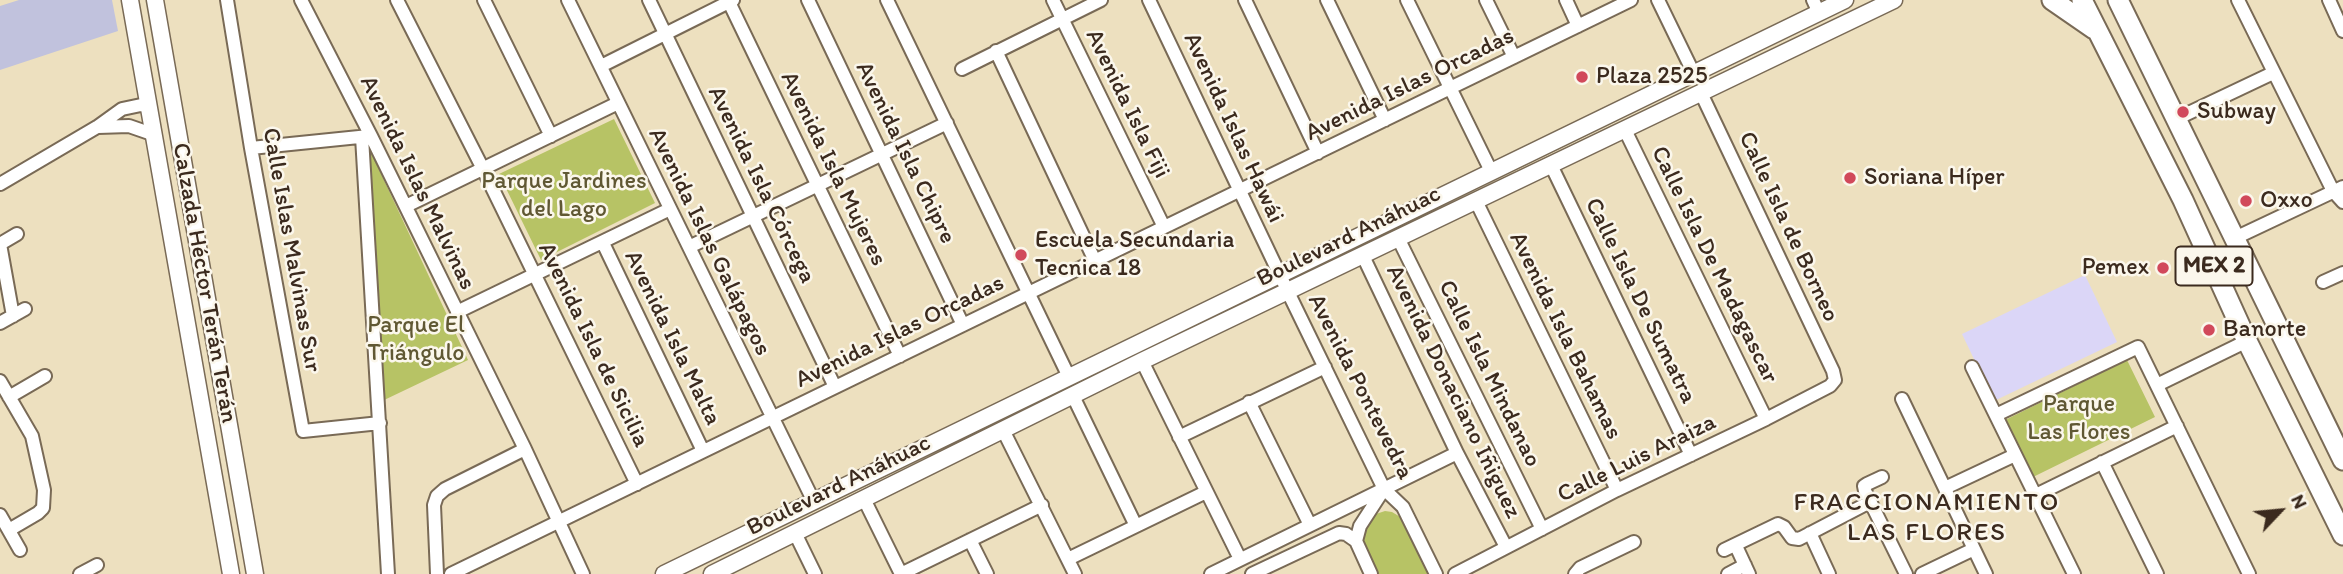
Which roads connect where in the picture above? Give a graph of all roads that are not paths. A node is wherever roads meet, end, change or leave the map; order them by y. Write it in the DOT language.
graph roads {
  1 [pos="130,0"];
  2 [pos="138,0"];
  3 [pos="155,0"];
  4 [pos="227,0"];
  5 [pos="301,0"];
  6 [pos="397,0"];
  7 [pos="484,0"];
  8 [pos="568,0"];
  9 [pos="649,0"];
  10 [pos="808,0"];
  11 [pos="887,0"];
  12 [pos="1053,0"];
  13 [pos="1101,0"];
  14 [pos="1149,0"];
  15 [pos="1245,0"];
  16 [pos="1327,0"];
  17 [pos="1407,0"];
  18 [pos="1486,0"];
  19 [pos="1566,0"];
  20 [pos="1631,0"];
  21 [pos="1658,0"];
  22 [pos="1845,0"];
  23 [pos="1894,0"];
  24 [pos="2052,0"];
  25 [pos="2081,0"];
  26 [pos="2238,0"];
  27 [pos="2329,0"];
  28 [pos="730,1"];
  29 [pos="2121,3"];
  30 [pos="1816,6"];
  31 [pos="1062,19"];
  32 [pos="1578,26"];
  33 [pos="2096,30"];
  34 [pos="2343,31"];
  35 [pos="665,33"];
  36 [pos="162,41"];
  37 [pos="996,51"];
  38 [pos="1514,57"];
  39 [pos="601,66"];
  40 [pos="962,69"];
  41 [pos="2273,73"];
  42 [pos="1694,74"];
  43 [pos="1450,88"];
  44 [pos="1701,93"];
  45 [pos="618,103"];
  46 [pos="149,106"];
  47 [pos="2176,119"];
  48 [pos="1385,120"];
  49 [pos="947,123"];
  50 [pos="97,127"];
  51 [pos="1625,130"];
  52 [pos="155,135"];
  53 [pos="367,136"];
  54 [pos="551,136"];
  55 [pos="251,148"];
  56 [pos="1318,153"];
  57 [pos="882,154"];
  58 [pos="1551,165"];
  59 [pos="484,169"];
  60 [pos="1491,171"];
  61 [pos="186,182"];
  62 [pos="0,184"];
  63 [pos="818,184"];
  64 [pos="2338,189"];
  65 [pos="1239,191"];
  66 [pos="1476,201"];
  67 [pos="2343,202"];
  68 [pos="406,206"];
  69 [pos="670,209"];
  70 [pos="752,216"];
  71 [pos="1164,227"];
  72 [pos="17,234"];
  73 [pos="1398,238"];
  74 [pos="2235,238"];
  75 [pos="603,243"];
  76 [pos="0,244"];
  77 [pos="689,247"];
  78 [pos="1363,256"];
  79 [pos="1095,261"];
  80 [pos="2343,273"];
  81 [pos="1279,274"];
  82 [pos="535,275"];
  83 [pos="2323,282"];
  84 [pos="2259,288"];
  85 [pos="1288,292"];
  86 [pos="1028,293"];
  87 [pos="2231,301"];
  88 [pos="25,309"];
  89 [pos="457,312"];
  90 [pos="13,316"];
  91 [pos="0,323"];
  92 [pos="963,325"];
  93 [pos="2247,341"];
  94 [pos="900,356"];
  95 [pos="1142,361"];
  96 [pos="1325,367"];
  97 [pos="1972,367"];
  98 [pos="44,376"];
  99 [pos="1069,377"];
  100 [pos="1835,380"];
  101 [pos="0,381"];
  102 [pos="2157,385"];
  103 [pos="835,387"];
  104 [pos="1073,396"];
  105 [pos="9,397"];
  106 [pos="1902,399"];
  107 [pos="1249,402"];
  108 [pos="1996,415"];
  109 [pos="771,418"];
  110 [pos="1766,419"];
  111 [pos="380,423"];
  112 [pos="2177,426"];
  113 [pos="1003,430"];
  114 [pos="1179,437"];
  115 [pos="525,449"];
  116 [pos="703,451"];
  117 [pos="1457,453"];
  118 [pos="1691,455"];
  119 [pos="2015,455"];
  120 [pos="2343,460"];
  121 [pos="2102,462"];
  122 [pos="1882,477"];
  123 [pos="637,484"];
  124 [pos="1945,488"];
  125 [pos="1384,489"];
  126 [pos="1617,490"];
  127 [pos="1206,492"];
  128 [pos="2036,495"];
  129 [pos="864,499"];
  130 [pos="814,502"];
  131 [pos="1870,502"];
  132 [pos="1042,505"];
  133 [pos="0,515"];
  134 [pos="559,521"];
  135 [pos="1310,525"];
  136 [pos="1136,526"];
  137 [pos="1542,529"];
  138 [pos="9,530"];
  139 [pos="796,533"];
  140 [pos="2343,535"];
  141 [pos="1804,536"];
  142 [pos="970,540"];
  143 [pos="1356,541"];
  144 [pos="1634,542"];
  145 [pos="1506,547"];
  146 [pos="1974,549"];
  147 [pos="20,550"];
  148 [pos="1068,559"];
  149 [pos="1240,559"];
  150 [pos="97,565"];
  151 [pos="1747,570"];
  152 [pos="722,572"];
  153 [pos="1576,573"];
  154 [pos="80,574"];
  155 [pos="232,574"];
  156 [pos="255,574"];
  157 [pos="388,574"];
  158 [pos="437,574"];
  159 [pos="451,574"];
  160 [pos="583,574"];
  161 [pos="664,574"];
  162 [pos="816,574"];
  163 [pos="901,574"];
  164 [pos="987,574"];
  165 [pos="1075,574"];
  166 [pos="1211,574"];
  167 [pos="1252,574"];
  168 [pos="1371,574"];
  169 [pos="1436,574"];
  170 [pos="1455,574"];
  171 [pos="1728,574"];
  172 [pos="1829,574"];
  173 [pos="1906,574"];
  174 [pos="1922,574"];
  175 [pos="1986,574"];
  176 [pos="2074,574"];
  177 [pos="2157,574"];
  178 [pos="2249,574"];
  1 -- 46 [label="main road, Calzada Héctor Terán Terán"];
  2 -- 36 [label="main road"];
  3 -- 36 [label="main road, Calzada Héctor Terán Terán"];
  4 -- 55 [label="street, Calle Islas Malvinas Sur"];
  5 -- 53 [label="street, Avenida Islas Malvinas"];
  6 -- 59 [label="street, Avenida Isla de Sicilia"];
  7 -- 54 [label="street"];
  8 -- 39 [label="street, Avenida Islas Galápagos"];
  9 -- 35 [label="street, Avenida Isla Córcega"];
  10 -- 57 [label="street, Avenida Isla Chipre"];
  11 -- 49 [label="street"];
  12 -- 31 [label="street, Avenida Isla Fiji"];
  13 -- 31 [label="street"];
  14 -- 65 [label="street, Avenida Islas Hawái"];
  15 -- 56 [label="street"];
  16 -- 48 [label="street"];
  17 -- 43 [label="street"];
  18 -- 38 [label="street"];
  19 -- 32 [label="street"];
  20 -- 32 [label="street, Avenida Islas Orcadas"];
  21 -- 42 [label="street"];
  22 -- 30 [label="main road, Boulevard Anáhuac"];
  23 -- 44 [label="main road, Boulevard Anáhuac"];
  24 -- 33 [label="highway"];
  25 -- 33 [label="highway, MEX 2"];
  26 -- 41 [label="street"];
  27 -- 34 [label="street"];
  28 -- 35 [label="street"];
  28 -- 63 [label="street, Avenida Isla Mujeres"];
  29 -- 47 [label="highway, MEX 2"];
  30 -- 42 [label="main road, Boulevard Anáhuac"];
  31 -- 37 [label="street"];
  31 -- 71 [label="street, Avenida Isla Fiji"];
  32 -- 38 [label="street, Avenida Islas Orcadas"];
  33 -- 87 [label="highway, MEX 2"];
  35 -- 39 [label="street"];
  35 -- 70 [label="street, Avenida Isla Córcega"];
  36 -- 61 [label="main road, Calzada Héctor Terán Terán"];
  37 -- 40 [label="street"];
  37 -- 79 [label="street"];
  38 -- 43 [label="street, Avenida Islas Orcadas"];
  39 -- 45 [label="street, Avenida Islas Galápagos"];
  41 -- 47 [label="street"];
  41 -- 64 [label="street"];
  42 -- 60 [label="main road, Boulevard Anáhuac"];
  43 -- 48 [label="street, Avenida Islas Orcadas"];
  43 -- 60 [label="street"];
  44 -- 51 [label="main road, Boulevard Anáhuac"];
  44 -- 100 [label="street, Calle Isla de Borneo"];
  45 -- 54 [label="street"];
  45 -- 69 [label="street, Avenida Islas Galápagos"];
  46 -- 50 [label="street"];
  46 -- 52 [label="main road, Calzada Héctor Terán Terán"];
  46 -- 61 [label="main road"];
  47 -- 74 [label="highway, MEX 2"];
  48 -- 56 [label="street, Avenida Islas Orcadas"];
  49 -- 57 [label="street"];
  49 -- 86 [label="street"];
  50 -- 52 [label="street"];
  50 -- 62 [label="street"];
  51 -- 58 [label="main road, Boulevard Anáhuac"];
  51 -- 110 [label="street, Calle Isla De Madagascar"];
  52 -- 155 [label="main road, Calzada Héctor Terán Terán"];
  53 -- 55 [label="street"];
  53 -- 68 [label="street, Avenida Islas Malvinas"];
  53 -- 111 [label="street"];
  54 -- 59 [label="street"];
  55 -- 111 [label="street, Calle Islas Malvinas Sur"];
  56 -- 65 [label="street, Avenida Islas Orcadas"];
  57 -- 63 [label="street"];
  57 -- 92 [label="street, Avenida Isla Chipre"];
  58 -- 66 [label="main road, Boulevard Anáhuac"];
  58 -- 118 [label="street, Calle Isla De Sumatra"];
  59 -- 68 [label="street"];
  59 -- 82 [label="street, Avenida Isla de Sicilia"];
  60 -- 81 [label="main road, Boulevard Anáhuac"];
  61 -- 156 [label="main road, Calzada Héctor Terán Terán"];
  63 -- 70 [label="street"];
  63 -- 94 [label="street, Avenida Isla Mujeres"];
  64 -- 67 [label="street"];
  64 -- 74 [label="street"];
  65 -- 71 [label="street, Avenida Islas Orcadas"];
  65 -- 81 [label="street, Avenida Islas Hawái"];
  66 -- 73 [label="main road, Boulevard Anáhuac"];
  66 -- 126 [label="street, Avenida Isla Bahamas"];
  68 -- 89 [label="street, Avenida Islas Malvinas"];
  69 -- 75 [label="street"];
  69 -- 77 [label="street, Avenida Islas Galápagos"];
  70 -- 77 [label="street"];
  70 -- 103 [label="street, Avenida Isla Córcega"];
  71 -- 79 [label="street, Avenida Islas Orcadas"];
  72 -- 76 [label="street"];
  73 -- 78 [label="main road, Boulevard Anáhuac"];
  73 -- 137 [label="street, Calle Isla Mindanao"];
  74 -- 84 [label="highway, MEX 2"];
  75 -- 82 [label="street"];
  75 -- 116 [label="street, Avenida Isla Malta"];
  76 -- 90 [label="street"];
  77 -- 109 [label="street, Avenida Islas Galápagos"];
  78 -- 85 [label="main road, Boulevard Anáhuac"];
  78 -- 117 [label="street, Avenida Donaciano Iñiguez"];
  79 -- 86 [label="street, Avenida Islas Orcadas"];
  80 -- 83 [label="street"];
  81 -- 85 [label="street, Avenida Islas Hawái"];
  81 -- 99 [label="main road, Boulevard Anáhuac"];
  82 -- 89 [label="street"];
  82 -- 123 [label="street, Avenida Isla de Sicilia"];
  84 -- 87 [label="highway"];
  84 -- 120 [label="highway, MEX 2"];
  85 -- 95 [label="main road, Boulevard Anáhuac"];
  85 -- 96 [label="street, Avenida Pontevedra"];
  86 -- 92 [label="street, Avenida Islas Orcadas"];
  86 -- 99 [label="street"];
  87 -- 93 [label="highway, MEX 2"];
  88 -- 90 [label="street"];
  89 -- 115 [label="street, Avenida Islas Malvinas"];
  90 -- 91 [label="street"];
  92 -- 94 [label="street, Avenida Islas Orcadas"];
  93 -- 102 [label="street"];
  93 -- 140 [label="highway, MEX 2"];
  94 -- 103 [label="street, Avenida Islas Orcadas"];
  95 -- 104 [label="main road, Boulevard Anáhuac"];
  95 -- 114 [label="street"];
  96 -- 107 [label="street"];
  96 -- 125 [label="street, Avenida Pontevedra"];
  97 -- 108 [label="street"];
  98 -- 105 [label="street"];
  99 -- 130 [label="main road, Boulevard Anáhuac"];
  100 -- 110 [label="street, Calle Luis Araiza"];
  101 -- 105 [label="street"];
  102 -- 108 [label="street"];
  102 -- 112 [label="street"];
  103 -- 109 [label="street, Avenida Islas Orcadas"];
  104 -- 113 [label="main road, Boulevard Anáhuac"];
  104 -- 136 [label="street"];
  105 -- 138 [label="street"];
  106 -- 124 [label="street"];
  107 -- 114 [label="street"];
  107 -- 135 [label="street"];
  108 -- 119 [label="street"];
  109 -- 116 [label="street, Avenida Islas Orcadas"];
  109 -- 130 [label="street, Avenida Islas Galápagos"];
  110 -- 118 [label="street, Calle Luis Araiza"];
  111 -- 157 [label="street"];
  112 -- 121 [label="street"];
  112 -- 178 [label="street"];
  113 -- 129 [label="main road, Boulevard Anáhuac"];
  113 -- 132 [label="street"];
  114 -- 127 [label="street"];
  115 -- 134 [label="street, Avenida Islas Malvinas"];
  115 -- 158 [label="street"];
  116 -- 123 [label="street, Avenida Islas Orcadas"];
  117 -- 125 [label="street"];
  117 -- 145 [label="street, Avenida Donaciano Iñiguez"];
  118 -- 126 [label="street, Calle Luis Araiza"];
  119 -- 124 [label="street"];
  119 -- 128 [label="street"];
  121 -- 128 [label="street"];
  121 -- 177 [label="street"];
  122 -- 131 [label="street"];
  123 -- 134 [label="street, Avenida Islas Orcadas"];
  124 -- 146 [label="street"];
  125 -- 135 [label="street"];
  125 -- 143 [label="street"];
  125 -- 169 [label="street, Avenida Pontevedra"];
  126 -- 137 [label="street, Calle Luis Araiza"];
  127 -- 136 [label="street"];
  127 -- 149 [label="street"];
  128 -- 176 [label="street"];
  129 -- 139 [label="main road, Boulevard Anáhuac"];
  129 -- 163 [label="street"];
  130 -- 161 [label="main road, Boulevard Anáhuac"];
  131 -- 141 [label="street"];
  131 -- 173 [label="street"];
  132 -- 142 [label="street"];
  132 -- 148 [label="street"];
  133 -- 138 [label="street"];
  134 -- 159 [label="street, Avenida Islas Orcadas"];
  134 -- 160 [label="street, Avenida Islas Malvinas"];
  135 -- 149 [label="street"];
  136 -- 148 [label="street"];
  137 -- 145 [label="street, Calle Luis Araiza"];
  138 -- 147 [label="street"];
  139 -- 152 [label="main road, Boulevard Anáhuac"];
  139 -- 162 [label="street"];
  141 -- 151 [label="street"];
  141 -- 172 [label="street"];
  142 -- 163 [label="street"];
  142 -- 164 [label="street"];
  143 -- 167 [label="street"];
  143 -- 168 [label="street"];
  144 -- 153 [label="street"];
  145 -- 170 [label="street, Calle Luis Araiza"];
  146 -- 174 [label="street"];
  146 -- 175 [label="street"];
  148 -- 165 [label="street"];
  149 -- 166 [label="street"];
  150 -- 154 [label="street"];
  151 -- 171 [label="street"];
}
